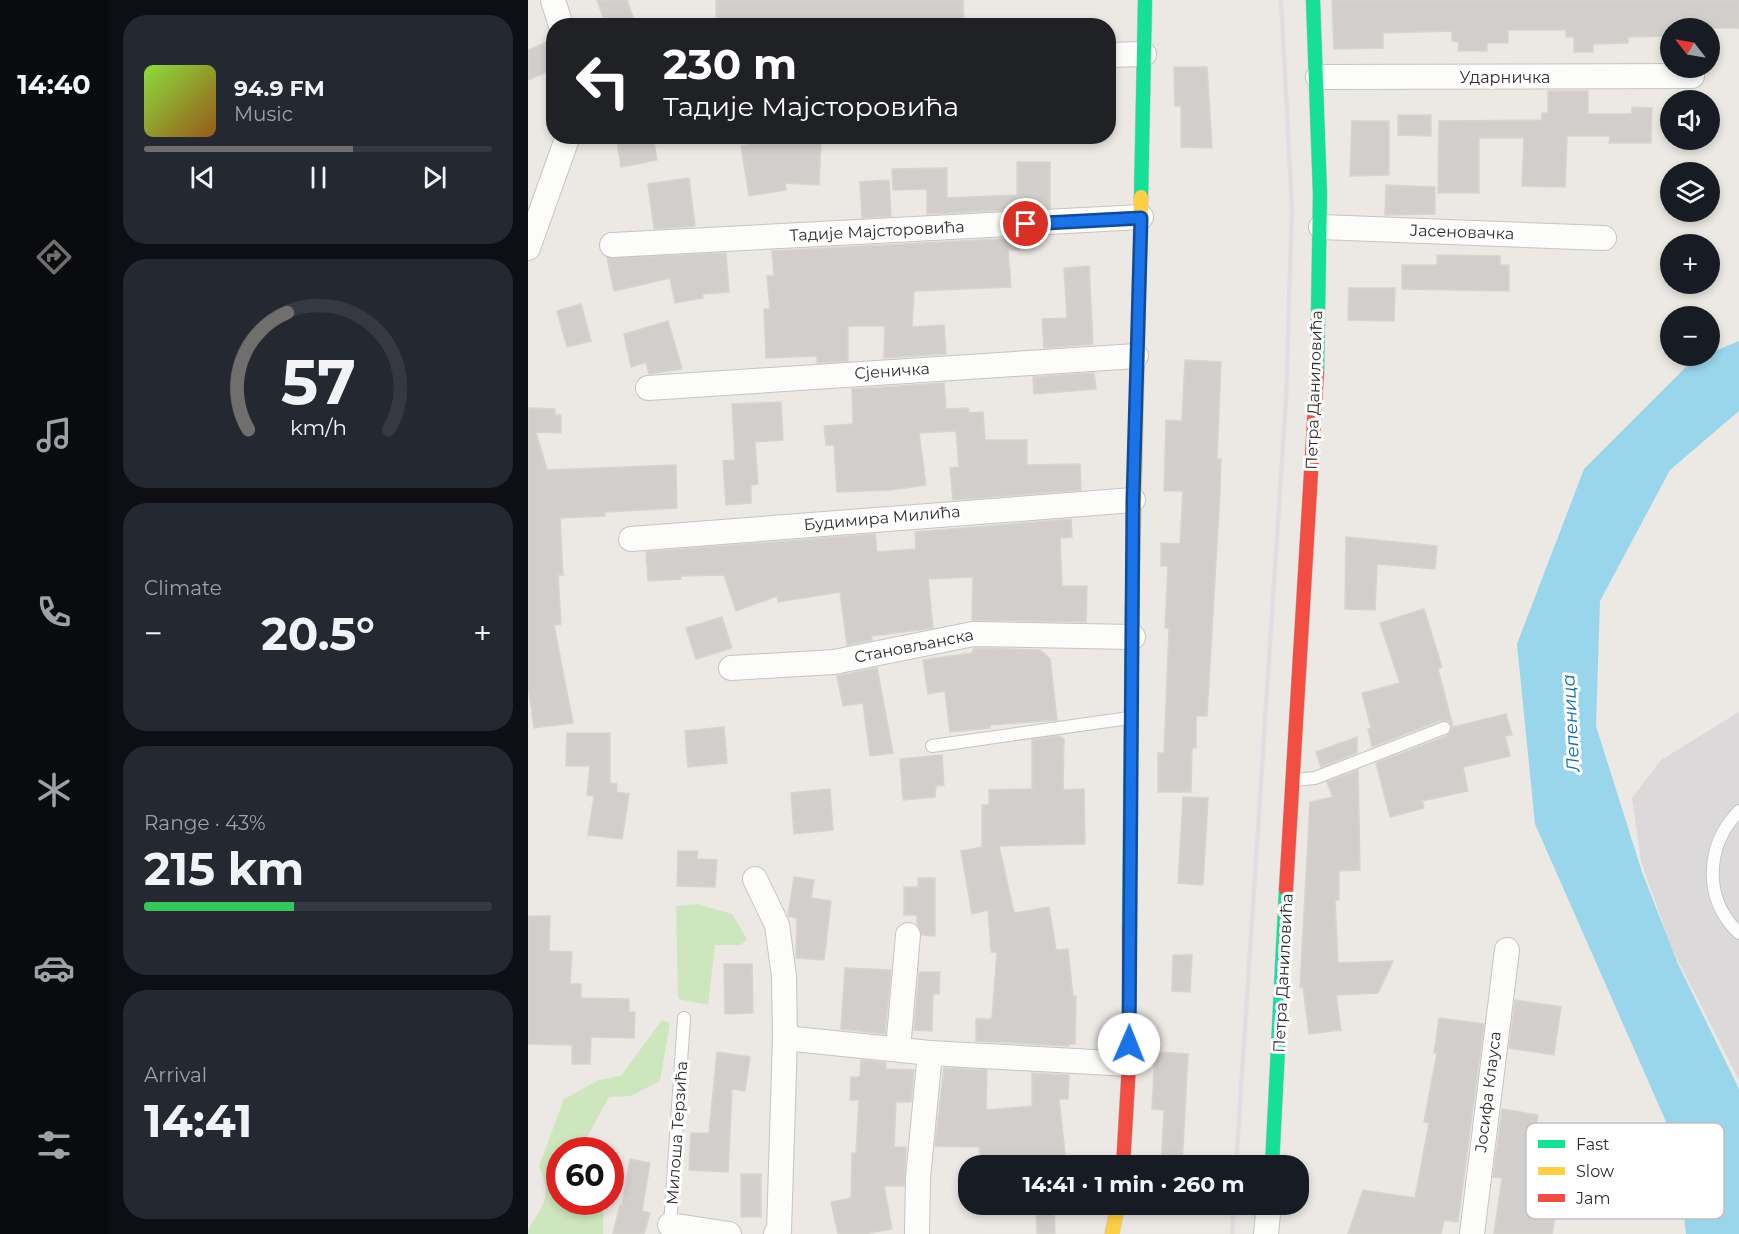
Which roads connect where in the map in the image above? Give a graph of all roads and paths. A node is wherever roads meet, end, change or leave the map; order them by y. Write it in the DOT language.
graph roads {
  1 [pos="553,0"];
  2 [pos="1145,0"];
  3 [pos="1313,0"];
  4 [pos="559,18"];
  5 [pos="1144,54"];
  6 [pos="1116,55"];
  7 [pos="1660,76"];
  8 [pos="1318,77"];
  9 [pos="565,144"];
  10 [pos="1141,218"];
  11 [pos="1321,227"];
  12 [pos="1604,238"];
  13 [pos="612,245"];
  14 [pos="528,248"];
  15 [pos="1136,356"];
  16 [pos="648,388"];
  17 [pos="1133,500"];
  18 [pos="631,539"];
  19 [pos="1133,636"];
  20 [pos="731,668"];
  21 [pos="1130,717"];
  22 [pos="1444,728"];
  23 [pos="932,746"];
  24 [pos="1293,781"];
  25 [pos="1739,811"];
  26 [pos="755,879"];
  27 [pos="1739,933"];
  28 [pos="908,935"];
  29 [pos="1507,950"];
  30 [pos="684,1018"];
  31 [pos="784,1038"];
  32 [pos="898,1049"];
  33 [pos="930,1053"];
  34 [pos="1129,1064"];
  35 [pos="1124,1155"];
  36 [pos="1273,1155"];
  37 [pos="1117,1215"];
  38 [pos="1121,1215"];
  39 [pos="1268,1215"];
  40 [pos="670,1225"];
  41 [pos="729,1234"];
  42 [pos="776,1234"];
  43 [pos="917,1234"];
  44 [pos="1112,1234"];
  45 [pos="1123,1234"];
  46 [pos="1266,1234"];
  47 [pos="1472,1234"];
  1 -- 4 [label="street"];
  2 -- 5 [label="main road"];
  3 -- 8 [label="main road, Петра Даниловића"];
  5 -- 6 [label="street"];
  5 -- 10 [label="main road"];
  7 -- 8 [label="street, Ударничка"];
  8 -- 11 [label="main road, Петра Даниловића"];
  9 -- 14 [label="street"];
  10 -- 13 [label="street, Тадије Мајсторовића"];
  10 -- 15 [label="main road"];
  11 -- 12 [label="street, Јасеновачка"];
  11 -- 24 [label="main road, Петра Даниловића"];
  15 -- 16 [label="street, Сјеничка"];
  15 -- 17 [label="main road"];
  17 -- 18 [label="street, Будимира Милића"];
  17 -- 19 [label="main road"];
  19 -- 20 [label="street, Становљанска"];
  19 -- 21 [label="main road"];
  21 -- 23 [label="lane"];
  21 -- 34 [label="main road"];
  22 -- 24 [label="lane"];
  24 -- 36 [label="main road, Петра Даниловића"];
  25 -- 27 [label="lane"];
  26 -- 31 [label="street"];
  28 -- 32 [label="street"];
  29 -- 47 [label="street, Јосифа Клауса"];
  30 -- 40 [label="lane, Милоша Терзића"];
  31 -- 32 [label="street"];
  31 -- 42 [label="street"];
  32 -- 33 [label="street"];
  33 -- 34 [label="street"];
  33 -- 43 [label="street"];
  34 -- 35 [label="main road"];
  37 -- 44 [label="main road"];
  38 -- 45 [label="main road"];
  39 -- 46 [label="street"];
  40 -- 41 [label="street, Милоша Терзића"];
}
